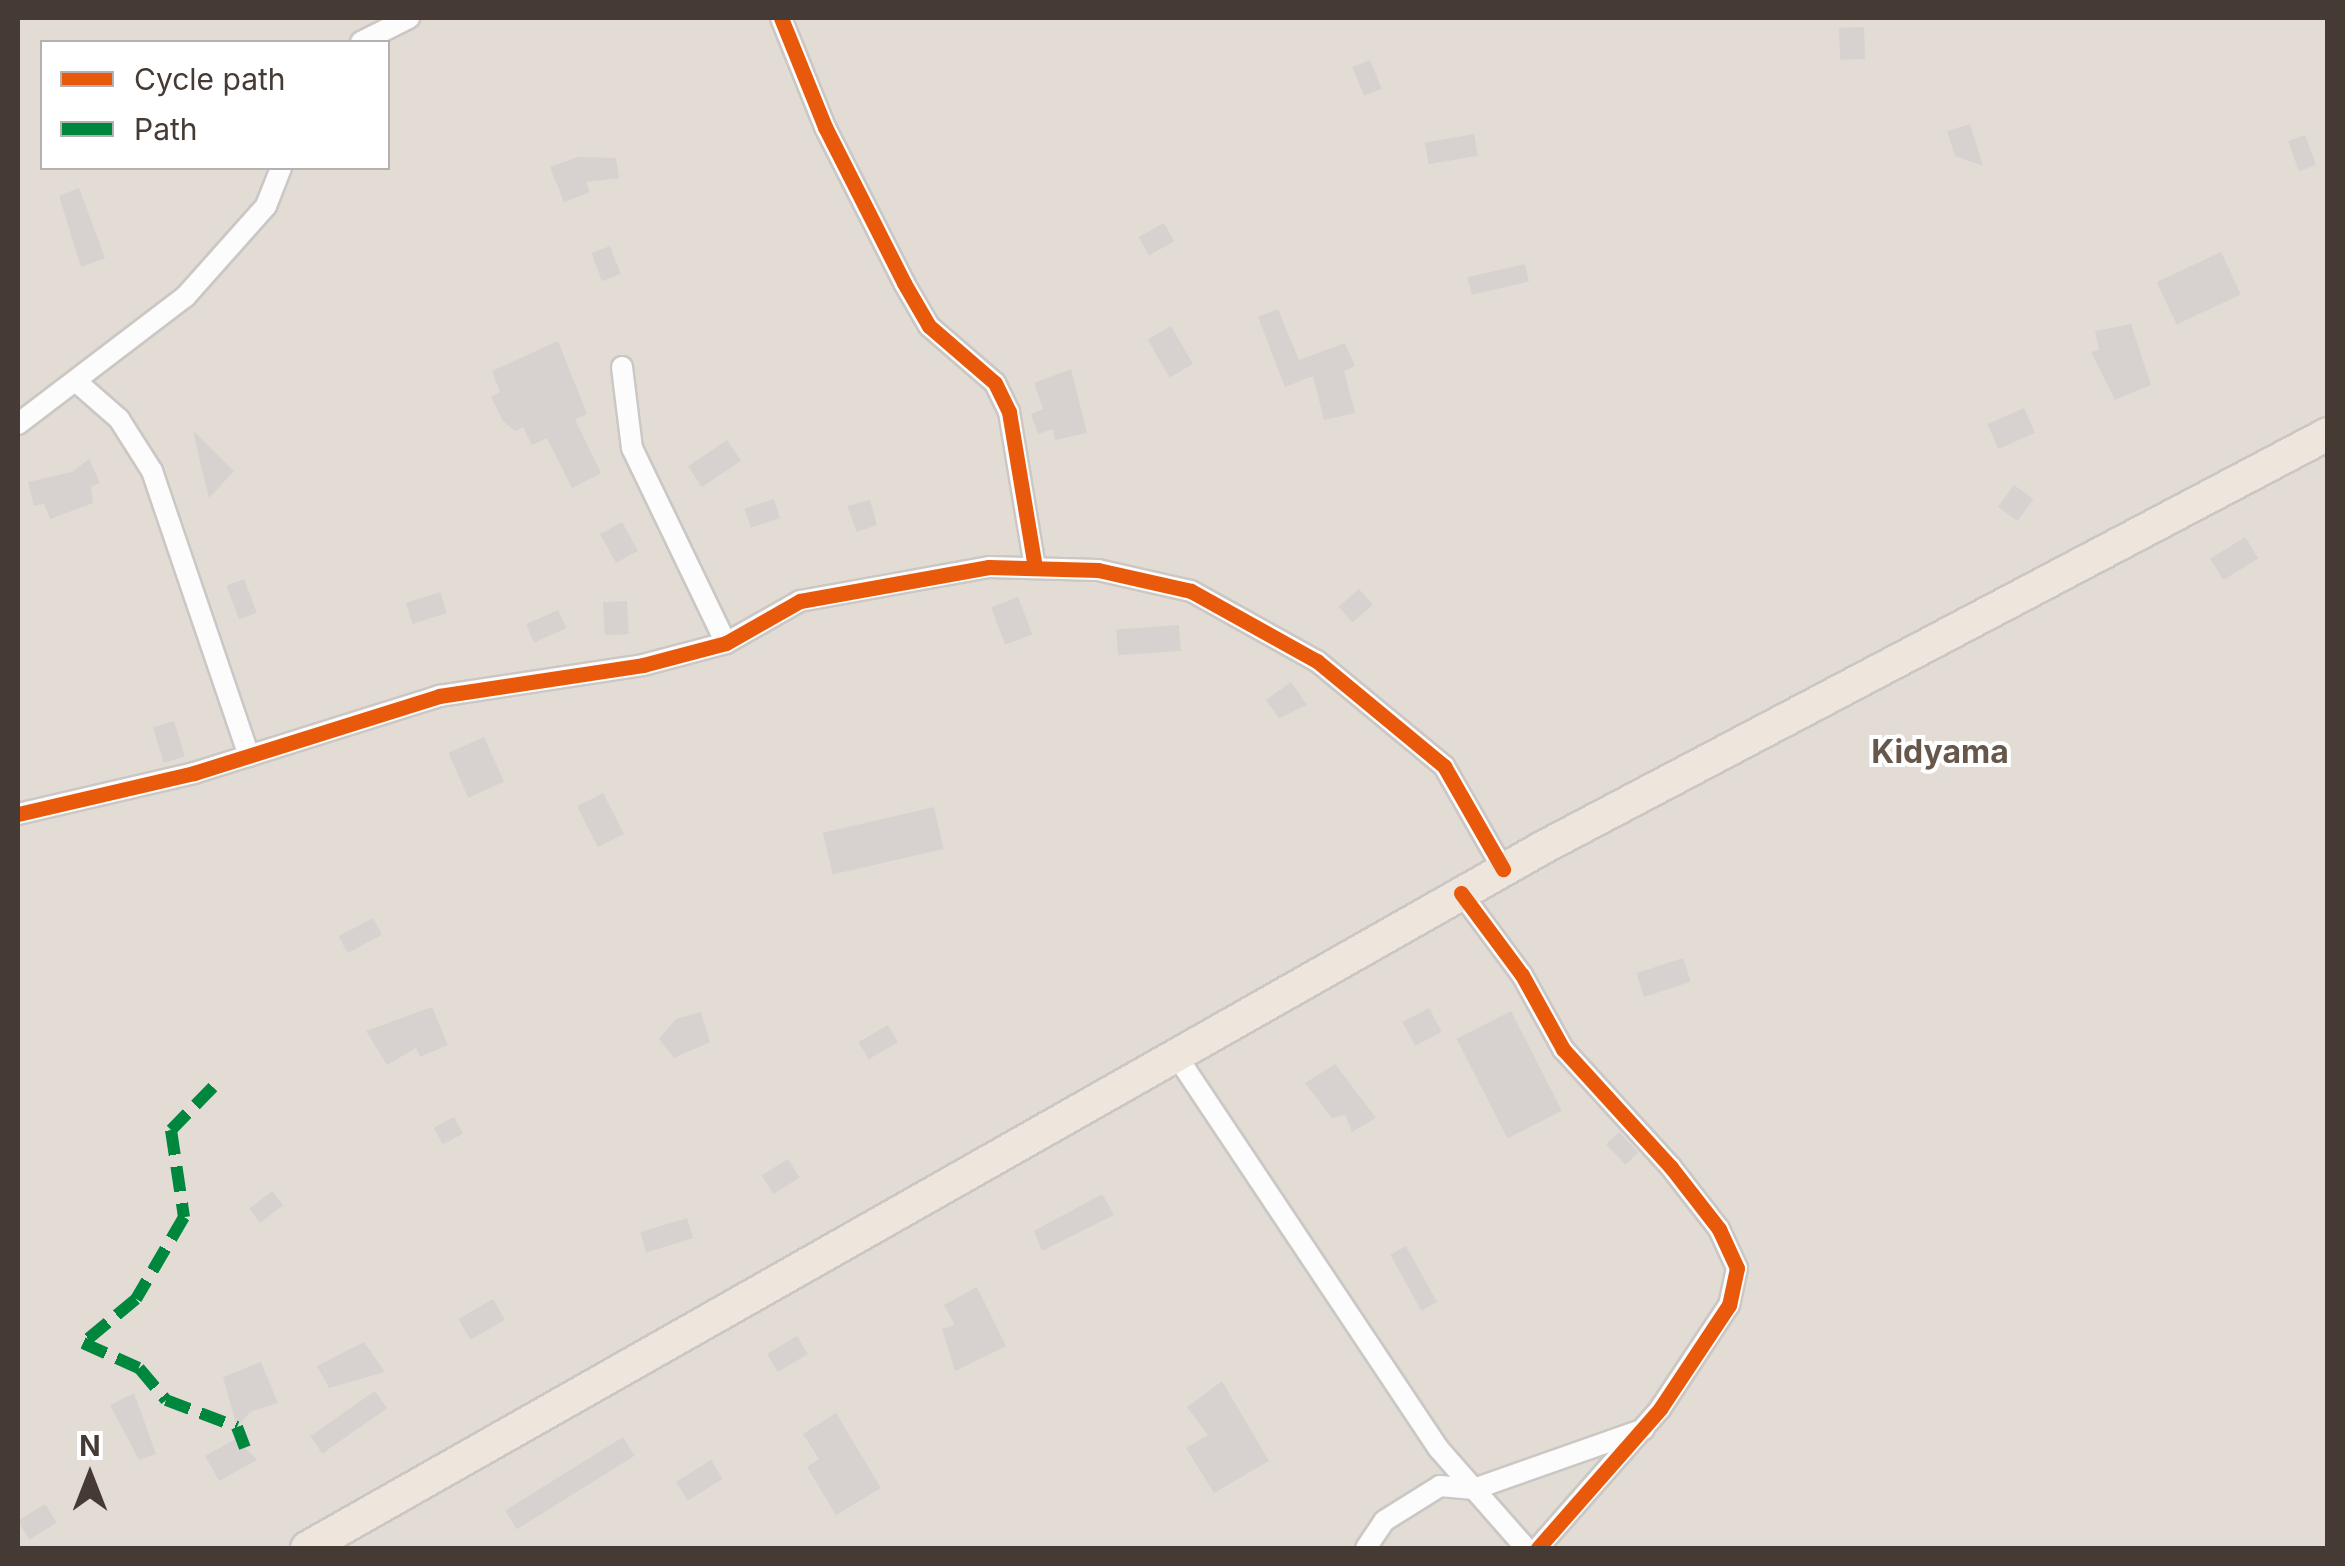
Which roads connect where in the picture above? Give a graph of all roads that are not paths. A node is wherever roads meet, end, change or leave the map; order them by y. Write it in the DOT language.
graph roads {
  1 [pos="408,18"];
  2 [pos="782,18"];
  3 [pos="365,40"];
  4 [pos="280,170"];
  5 [pos="622,367"];
  6 [pos="78,383"];
  7 [pos="18,424"];
  8 [pos="2328,434"];
  9 [pos="1036,568"];
  10 [pos="726,643"];
  11 [pos="248,756"];
  12 [pos="18,814"];
  13 [pos="1503,869"];
  14 [pos="1462,893"];
  15 [pos="1176,1055"];
  16 [pos="1644,1429"];
  17 [pos="1474,1489"];
  18 [pos="307,1548"];
  19 [pos="1366,1548"];
  20 [pos="1526,1548"];
  21 [pos="1538,1548"];
  1 -- 3 [label="street"];
  2 -- 9 [label="street"];
  4 -- 6 [label="street"];
  5 -- 10 [label="street"];
  6 -- 7 [label="street"];
  6 -- 11 [label="street"];
  8 -- 13 [label="highway"];
  9 -- 10 [label="street"];
  9 -- 13 [label="street"];
  10 -- 11 [label="street"];
  11 -- 12 [label="street"];
  13 -- 14 [label="highway"];
  14 -- 15 [label="highway"];
  14 -- 16 [label="street"];
  15 -- 17 [label="street"];
  15 -- 18 [label="highway"];
  16 -- 17 [label="street"];
  16 -- 21 [label="street"];
  17 -- 19 [label="street"];
  17 -- 20 [label="street"];
}
